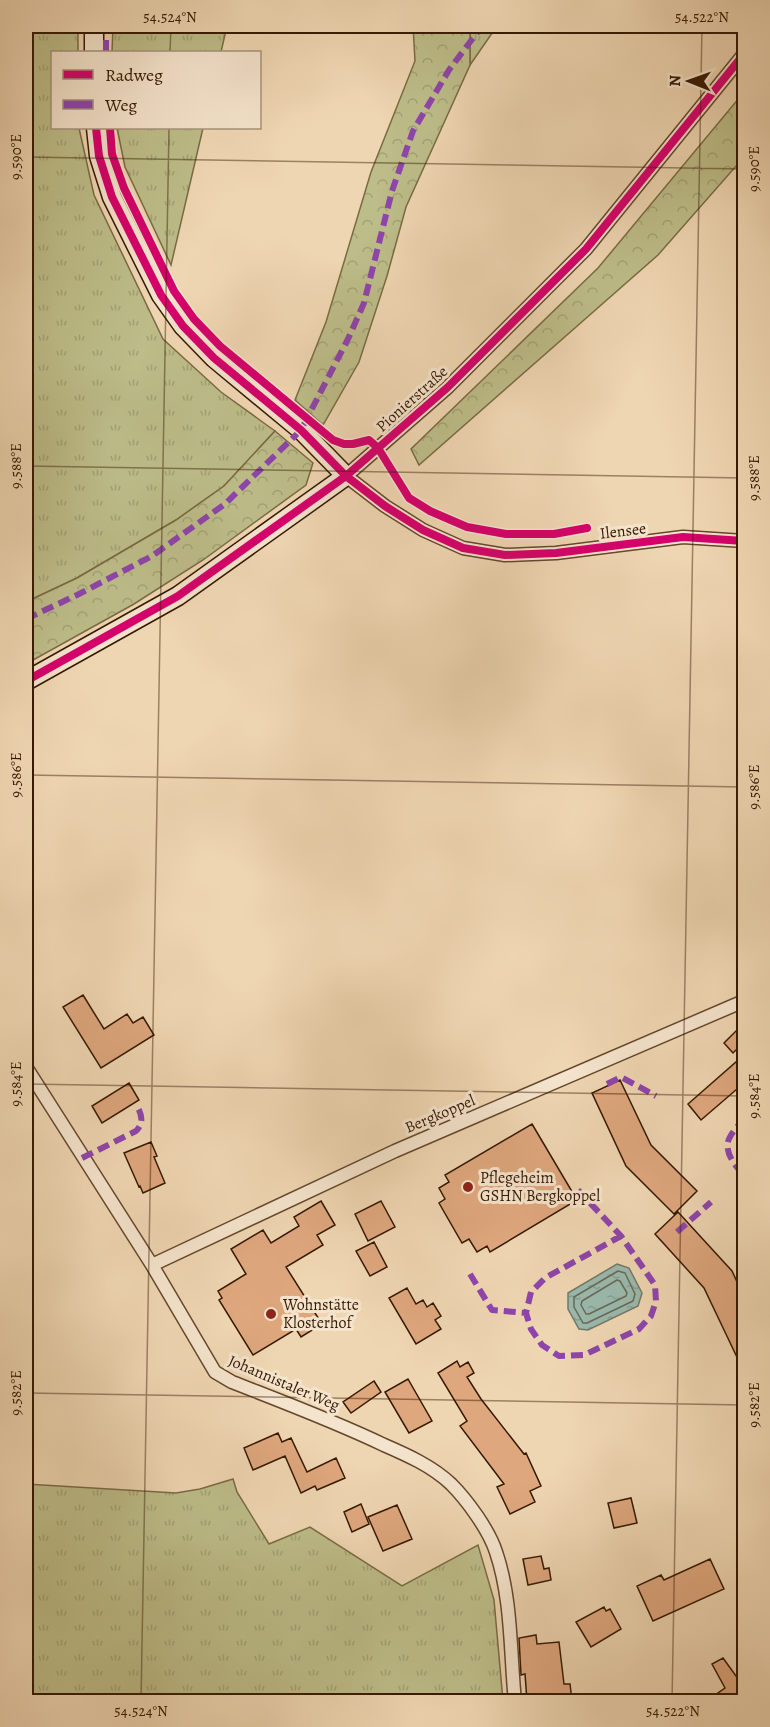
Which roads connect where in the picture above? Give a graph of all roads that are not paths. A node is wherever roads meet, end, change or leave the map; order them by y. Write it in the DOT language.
graph roads {
  1 [pos="94,26"];
  2 [pos="94,51"];
  3 [pos="744,54"];
  4 [pos="96,129"];
  5 [pos="346,476"];
  6 [pos="744,541"];
  7 [pos="26,681"];
  8 [pos="744,1002"];
  9 [pos="26,1067"];
  10 [pos="152,1264"];
  11 [pos="515,1701"];
  1 -- 2 [label="street"];
  3 -- 5 [label="street, Pionierstraße"];
  4 -- 5 [label="street"];
  5 -- 6 [label="street, Ilensee"];
  5 -- 7 [label="street, Pionierstraße"];
  8 -- 10 [label="street, Bergkoppel"];
  9 -- 10 [label="street, Johannistaler Weg"];
  10 -- 11 [label="street, Johannistaler Weg"];
}
